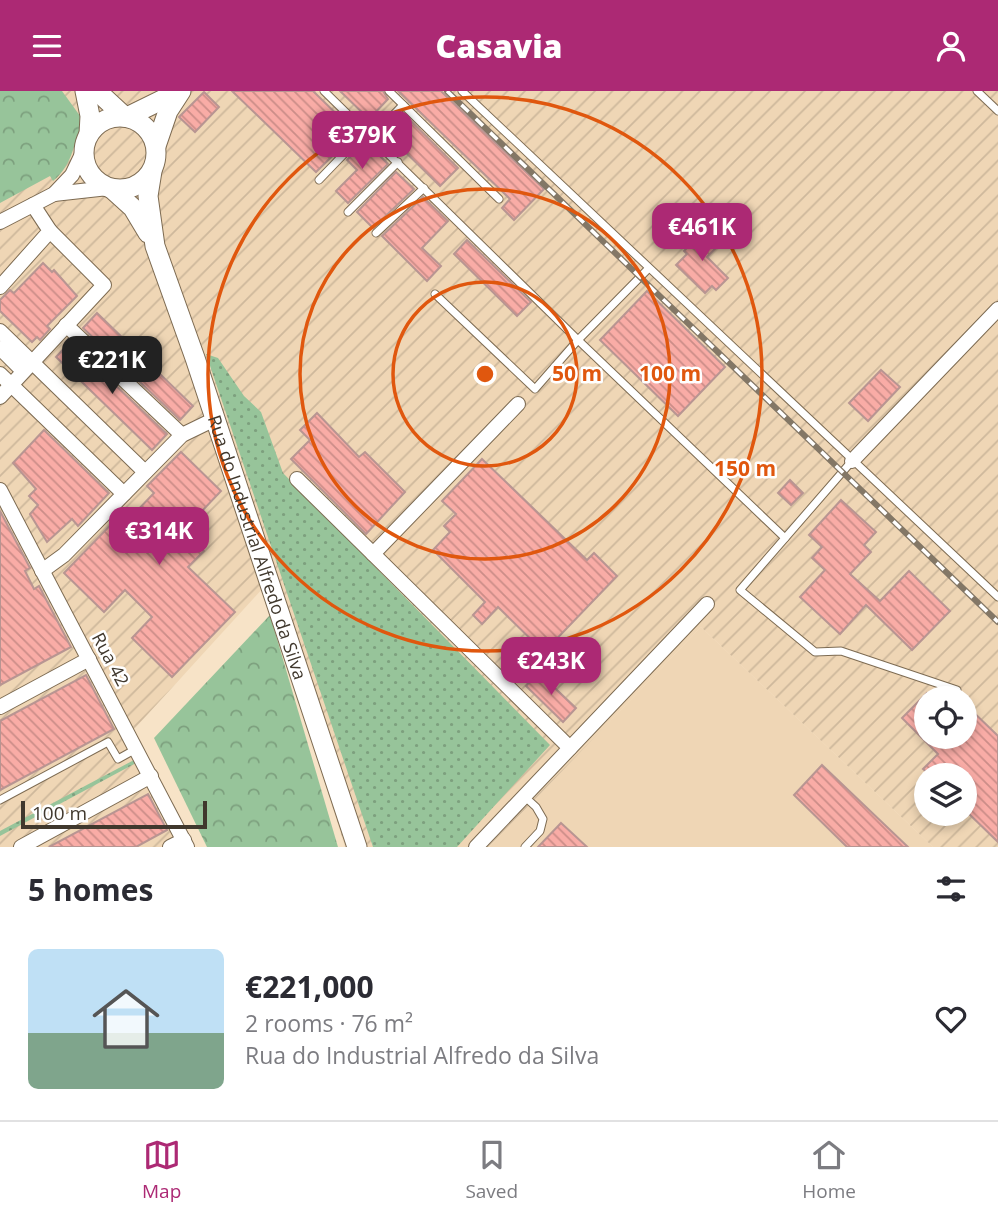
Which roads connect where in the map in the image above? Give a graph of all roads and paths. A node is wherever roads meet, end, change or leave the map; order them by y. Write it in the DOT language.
graph roads {
  1 [pos="85,91"];
  2 [pos="97,91"];
  3 [pos="181,91"];
  4 [pos="324,91"];
  5 [pos="388,91"];
  6 [pos="462,91"];
  7 [pos="977,91"];
  8 [pos="403,105"];
  9 [pos="998,111"];
  10 [pos="126,117"];
  11 [pos="366,131"];
  12 [pos="372,137"];
  13 [pos="87,142"];
  14 [pos="156,146"];
  15 [pos="398,162"];
  16 [pos="152,171"];
  17 [pos="319,180"];
  18 [pos="110,188"];
  19 [pos="424,188"];
  20 [pos="54,194"];
  21 [pos="499,199"];
  22 [pos="33,205"];
  23 [pos="348,212"];
  24 [pos="0,222"];
  25 [pos="50,231"];
  26 [pos="376,233"];
  27 [pos="155,246"];
  28 [pos="648,269"];
  29 [pos="0,287"];
  30 [pos="435,294"];
  31 [pos="998,309"];
  32 [pos="66,324"];
  33 [pos="0,331"];
  34 [pos="578,340"];
  35 [pos="0,348"];
  36 [pos="27,366"];
  37 [pos="5,379"];
  38 [pos="0,397"];
  39 [pos="518,404"];
  40 [pos="215,419"];
  41 [pos="182,435"];
  42 [pos="852,461"];
  43 [pos="145,472"];
  44 [pos="297,478"];
  45 [pos="1,493"];
  46 [pos="124,494"];
  47 [pos="785,538"];
  48 [pos="373,554"];
  49 [pos="42,571"];
  50 [pos="998,597"];
  51 [pos="706,604"];
  52 [pos="89,659"];
  53 [pos="945,686"];
  54 [pos="0,707"];
  55 [pos="570,748"];
  56 [pos="136,749"];
  57 [pos="151,776"];
  58 [pos="524,796"];
  59 [pos="0,800"];
  60 [pos="186,843"];
  61 [pos="21,847"];
  62 [pos="170,847"];
  63 [pos="357,847"];
  64 [pos="476,847"];
  65 [pos="525,847"];
  1 -- 13 [label="street"];
  2 -- 10 [label="street"];
  3 -- 10 [label="street"];
  3 -- 14 [label="street"];
  4 -- 11 [label="lane"];
  5 -- 8 [label="lane"];
  6 -- 28 [label="lane"];
  7 -- 9 [label="lane"];
  8 -- 12 [label="lane"];
  8 -- 21 [label="lane"];
  10 -- 13 [label="street"];
  10 -- 14 [label="street"];
  11 -- 12 [label="lane"];
  11 -- 17 [label="lane"];
  12 -- 15 [label="lane"];
  13 -- 18 [label="street"];
  13 -- 20 [label="street"];
  14 -- 16 [label="street"];
  15 -- 19 [label="lane"];
  15 -- 23 [label="lane"];
  16 -- 18 [label="street"];
  16 -- 27 [label="street, Rua do Industrial Alfredo da Silva"];
  18 -- 20 [label="street"];
  18 -- 27 [label="street, Rua do Industrial Alfredo da Silva"];
  19 -- 26 [label="lane"];
  19 -- 34 [label="lane"];
  20 -- 22 [label="street"];
  22 -- 24 [label="street"];
  22 -- 25 [label="street"];
  25 -- 29 [label="street"];
  25 -- 32 [label="street"];
  27 -- 40 [label="street, Rua do Industrial Alfredo da Silva"];
  28 -- 34 [label="lane"];
  28 -- 42 [label="lane"];
  30 -- 34 [label="lane"];
  31 -- 42 [label="street"];
  32 -- 36 [label="street"];
  32 -- 41 [label="street"];
  33 -- 36 [label="street"];
  34 -- 47 [label="lane"];
  35 -- 36 [label="street"];
  36 -- 37 [label="street"];
  36 -- 43 [label="street"];
  37 -- 38 [label="street"];
  37 -- 46 [label="street"];
  39 -- 48 [label="street"];
  40 -- 41 [label="street"];
  40 -- 63 [label="street, Rua do Industrial Alfredo da Silva"];
  41 -- 43 [label="street"];
  42 -- 47 [label="lane"];
  42 -- 50 [label="lane"];
  43 -- 46 [label="street"];
  44 -- 48 [label="street"];
  45 -- 49 [label="street, Rua 42"];
  46 -- 49 [label="street"];
  47 -- 53 [label="lane"];
  48 -- 55 [label="street"];
  49 -- 52 [label="street, Rua 42"];
  51 -- 55 [label="street"];
  52 -- 54 [label="street"];
  52 -- 56 [label="street, Rua 42"];
  55 -- 58 [label="street"];
  56 -- 57 [label="street, Rua 42"];
  56 -- 59 [label="lane"];
  57 -- 60 [label="street, Rua 42"];
  57 -- 61 [label="street"];
  58 -- 64 [label="street"];
  58 -- 65 [label="lane"];
  60 -- 62 [label="street"];
}
